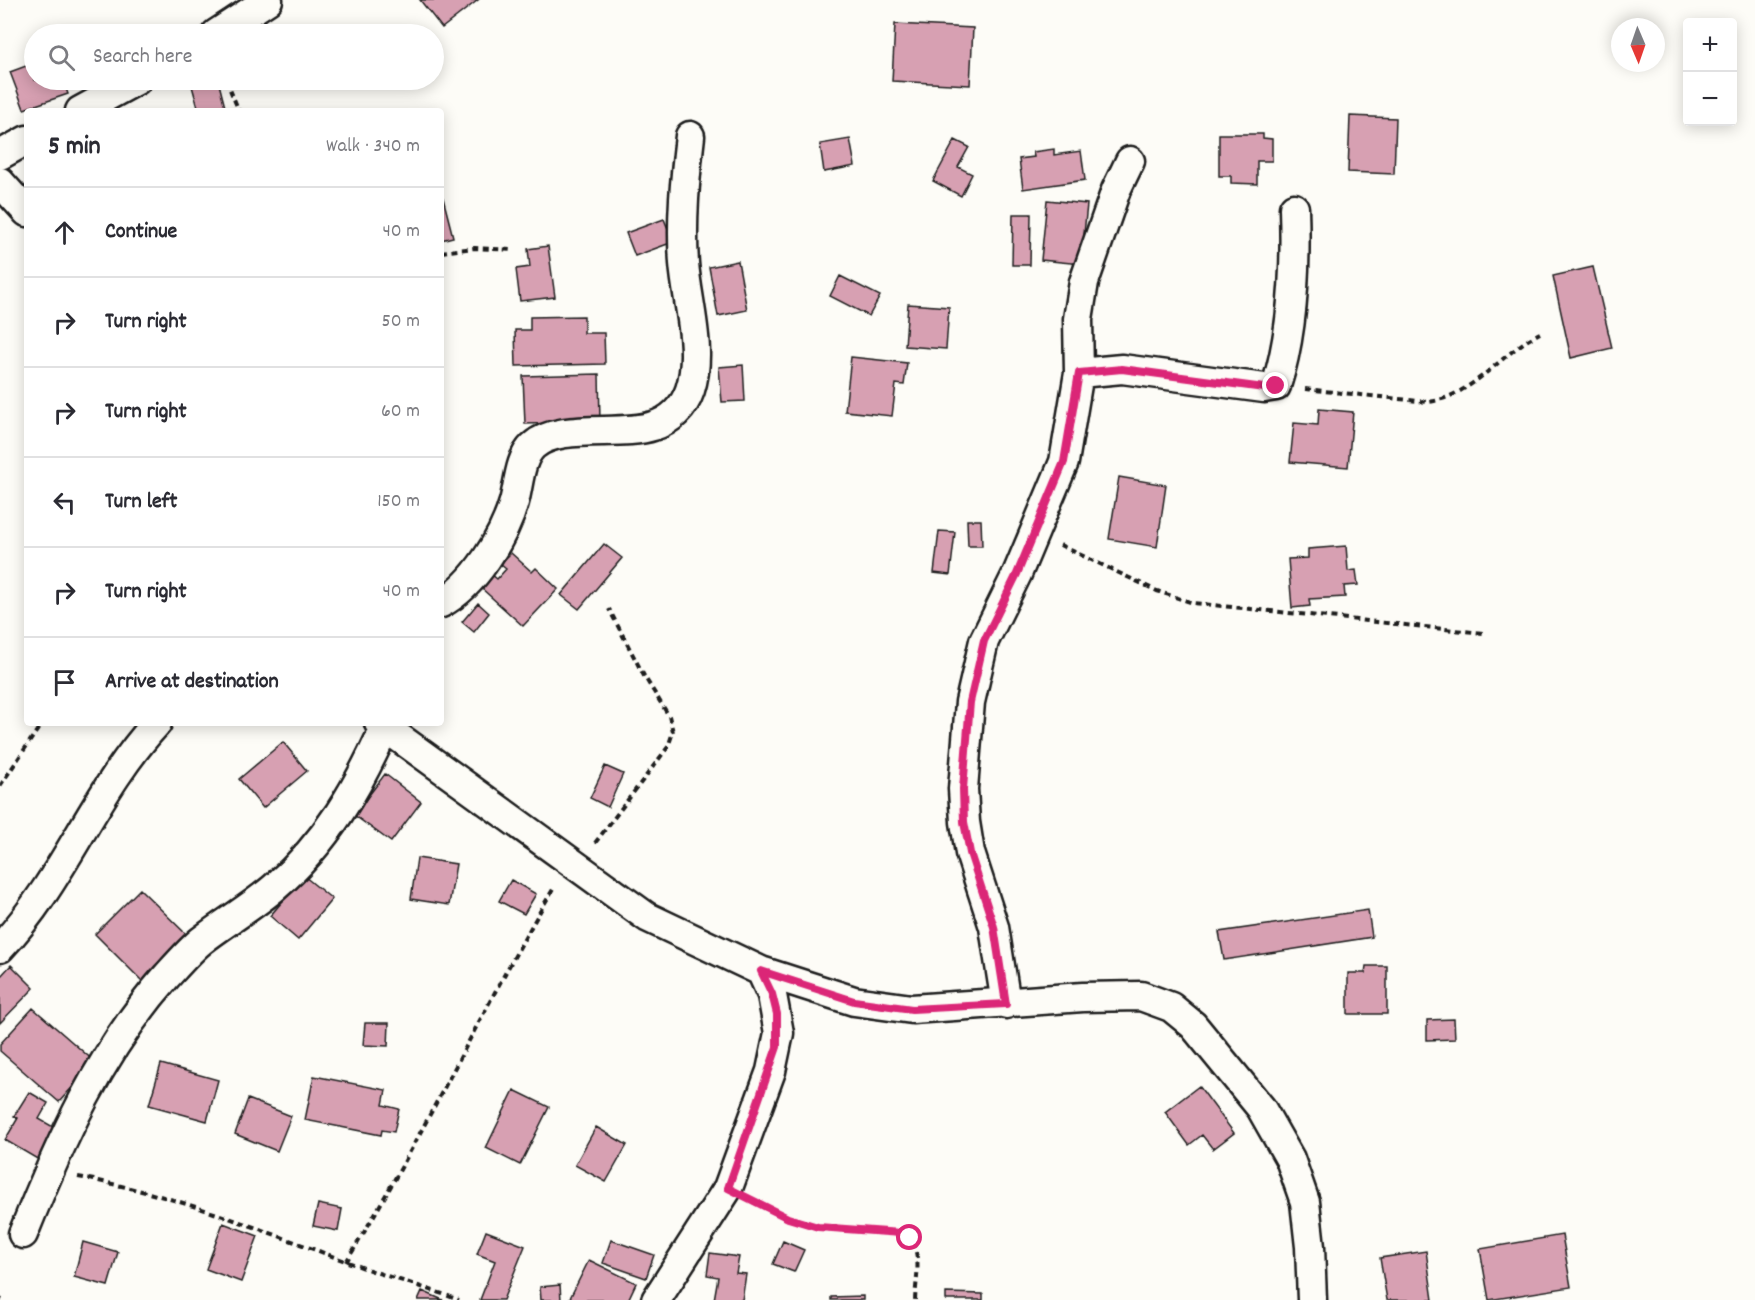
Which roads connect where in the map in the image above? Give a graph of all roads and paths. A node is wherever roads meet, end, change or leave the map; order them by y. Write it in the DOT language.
graph roads {
  1 [pos="268,0"];
  2 [pos="231,24"];
  3 [pos="119,90"];
  4 [pos="230,90"];
  5 [pos="86,108"];
  6 [pos="238,108"];
  7 [pos="690,136"];
  8 [pos="24,142"];
  9 [pos="0,155"];
  10 [pos="1130,161"];
  11 [pos="0,182"];
  12 [pos="1294,208"];
  13 [pos="24,209"];
  14 [pos="512,250"];
  15 [pos="444,252"];
  16 [pos="1540,333"];
  17 [pos="1079,373"];
  18 [pos="1276,386"];
  19 [pos="1034,533"];
  20 [pos="444,600"];
  21 [pos="609,609"];
  22 [pos="1483,633"];
  23 [pos="40,726"];
  24 [pos="154,726"];
  25 [pos="382,726"];
  26 [pos="383,726"];
  27 [pos="0,786"];
  28 [pos="573,865"];
  29 [pos="0,948"];
  30 [pos="761,971"];
  31 [pos="1006,1004"];
  32 [pos="48,1172"];
  33 [pos="728,1188"];
  34 [pos="23,1234"];
  35 [pos="346,1262"];
  36 [pos="459,1300"];
  37 [pos="656,1300"];
  38 [pos="915,1300"];
  39 [pos="1312,1300"];
  1 -- 2 [label="street"];
  3 -- 5 [label="street"];
  4 -- 6 [label="path"];
  7 -- 20 [label="street"];
  8 -- 9 [label="street"];
  10 -- 17 [label="street"];
  11 -- 13 [label="street"];
  12 -- 18 [label="street"];
  14 -- 15 [label="path"];
  16 -- 18 [label="path"];
  17 -- 18 [label="street"];
  17 -- 19 [label="street"];
  19 -- 22 [label="path"];
  19 -- 31 [label="street"];
  21 -- 28 [label="path"];
  23 -- 27 [label="path"];
  24 -- 29 [label="street"];
  25 -- 32 [label="street"];
  26 -- 28 [label="street"];
  28 -- 30 [label="street"];
  28 -- 35 [label="path"];
  30 -- 31 [label="street"];
  30 -- 33 [label="street"];
  31 -- 39 [label="street"];
  32 -- 34 [label="street"];
  32 -- 35 [label="path"];
  33 -- 37 [label="street"];
  33 -- 38 [label="path"];
  35 -- 36 [label="path"];
}
